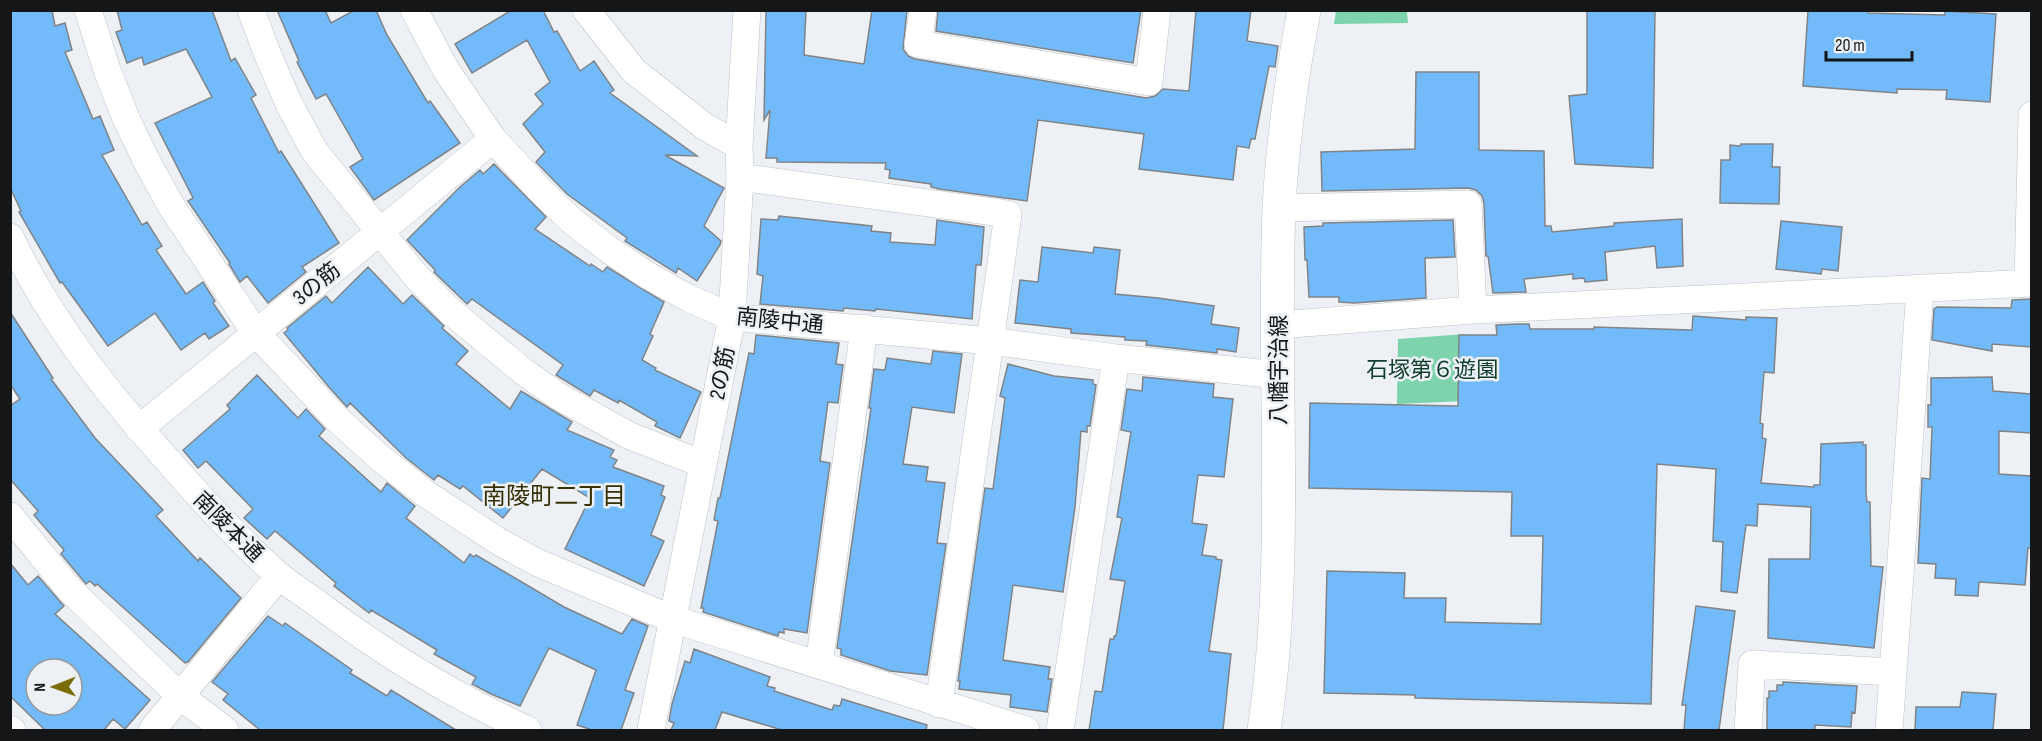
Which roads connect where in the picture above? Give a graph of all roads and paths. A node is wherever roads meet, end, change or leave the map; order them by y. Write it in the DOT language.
graph roads {
  1 [pos="88,10"];
  2 [pos="251,10"];
  3 [pos="414,10"];
  4 [pos="586,10"];
  5 [pos="747,10"];
  6 [pos="923,10"];
  7 [pos="1157,10"];
  8 [pos="1304,10"];
  9 [pos="2031,115"];
  10 [pos="493,139"];
  11 [pos="739,146"];
  12 [pos="740,177"];
  13 [pos="1279,208"];
  14 [pos="381,231"];
  15 [pos="13,251"];
  16 [pos="2030,283"];
  17 [pos="1920,289"];
  18 [pos="1473,310"];
  19 [pos="732,317"];
  20 [pos="1278,325"];
  21 [pos="864,328"];
  22 [pos="255,332"];
  23 [pos="990,341"];
  24 [pos="1116,358"];
  25 [pos="1278,375"];
  26 [pos="139,429"];
  27 [pos="703,464"];
  28 [pos="10,516"];
  29 [pos="279,576"];
  30 [pos="672,619"];
  31 [pos="819,665"];
  32 [pos="1892,672"];
  33 [pos="180,696"];
  34 [pos="939,704"];
  35 [pos="152,730"];
  36 [pos="225,730"];
  37 [pos="528,730"];
  38 [pos="651,730"];
  39 [pos="1026,730"];
  40 [pos="1060,730"];
  41 [pos="1264,730"];
  42 [pos="1748,730"];
  43 [pos="1889,730"];
  1 -- 22 [label="street"];
  2 -- 14 [label="street"];
  3 -- 10 [label="street, 南陵中通"];
  4 -- 11 [label="street"];
  5 -- 11 [label="street, 2の筋"];
  6 -- 7 [label="street"];
  8 -- 13 [label="main road, 八幡宇治線"];
  9 -- 16 [label="street"];
  10 -- 14 [label="street, 3の筋"];
  10 -- 19 [label="street, 南陵中通"];
  11 -- 12 [label="street, 2の筋"];
  12 -- 19 [label="street, 2の筋"];
  12 -- 23 [label="street"];
  13 -- 18 [label="street"];
  13 -- 20 [label="main road, 八幡宇治線"];
  14 -- 22 [label="street, 3の筋"];
  14 -- 27 [label="street"];
  15 -- 26 [label="street, 南陵本通"];
  16 -- 17 [label="street"];
  17 -- 18 [label="street"];
  17 -- 32 [label="street"];
  18 -- 20 [label="street"];
  19 -- 21 [label="street, 南陵中通"];
  19 -- 27 [label="street, 2の筋"];
  20 -- 25 [label="main road, 八幡宇治線"];
  21 -- 23 [label="street, 南陵中通"];
  21 -- 31 [label="street"];
  22 -- 26 [label="street, 3の筋"];
  22 -- 30 [label="street"];
  23 -- 24 [label="street, 南陵中通"];
  23 -- 34 [label="street"];
  24 -- 25 [label="street, 南陵中通"];
  24 -- 40 [label="street"];
  25 -- 41 [label="main road, 八幡宇治線"];
  26 -- 29 [label="street, 南陵本通"];
  27 -- 30 [label="street, 2の筋"];
  28 -- 33 [label="street"];
  29 -- 33 [label="street"];
  29 -- 37 [label="street, 南陵本通"];
  30 -- 31 [label="street"];
  30 -- 38 [label="street, 2の筋"];
  31 -- 34 [label="street"];
  32 -- 42 [label="street"];
  32 -- 43 [label="street"];
  33 -- 35 [label="street"];
  33 -- 36 [label="street"];
  34 -- 39 [label="street"];
}
